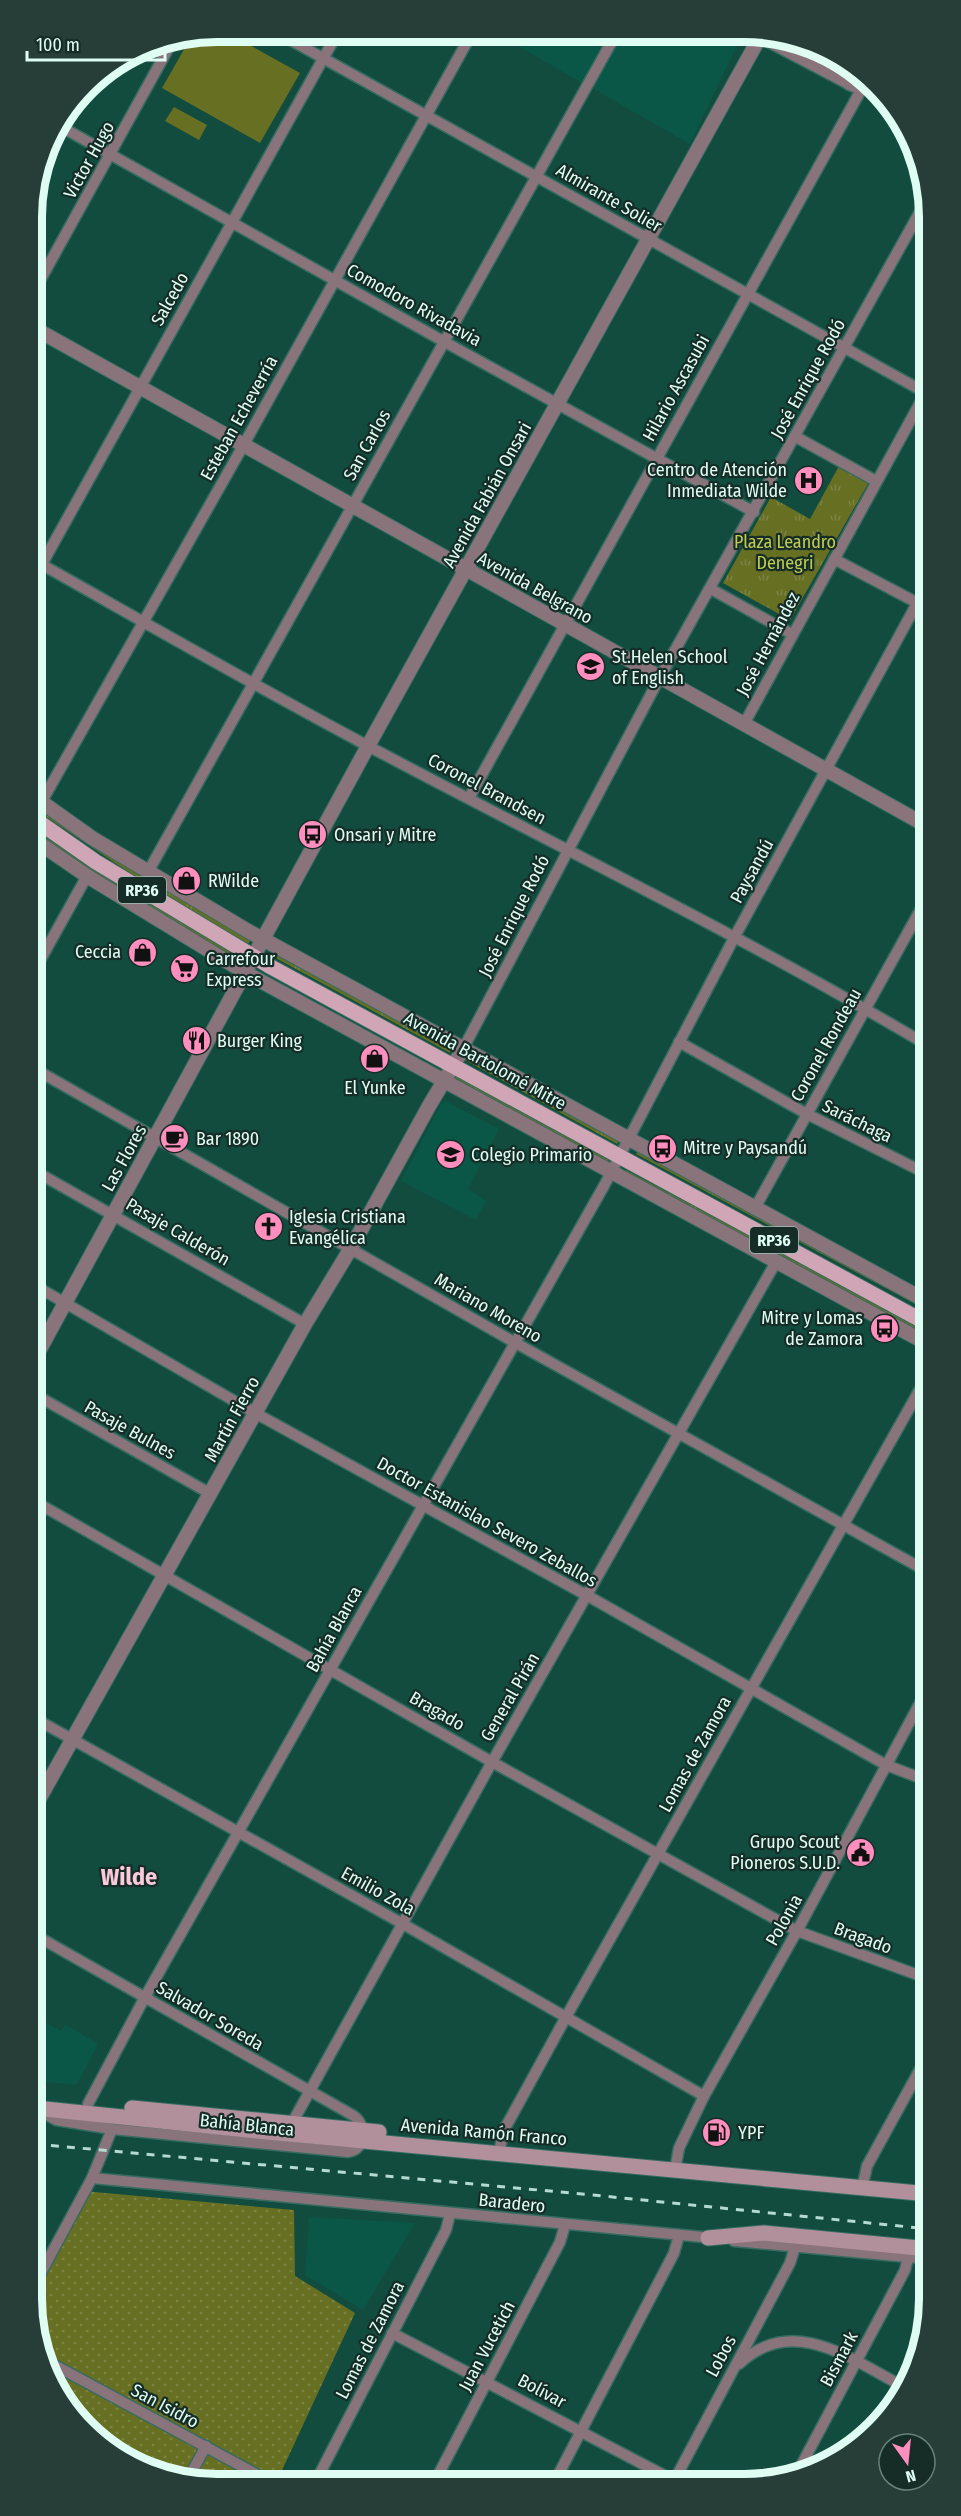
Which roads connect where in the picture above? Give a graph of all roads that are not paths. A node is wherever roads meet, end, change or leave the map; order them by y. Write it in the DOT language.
graph roads {
  1 [pos="295,42"];
  2 [pos="332,42"];
  3 [pos="467,42"];
  4 [pos="611,42"];
  5 [pos="756,42"];
  6 [pos="775,45"];
  7 [pos="169,49"];
  8 [pos="323,57"];
  9 [pos="851,80"];
  10 [pos="849,85"];
  11 [pos="861,90"];
  12 [pos="426,114"];
  13 [pos="66,129"];
  14 [pos="111,154"];
  15 [pos="536,176"];
  16 [pos="919,214"];
  17 [pos="231,223"];
  18 [pos="648,240"];
  19 [pos="42,277"];
  20 [pos="334,279"];
  21 [pos="748,294"];
  22 [pos="42,333"];
  23 [pos="443,341"];
  24 [pos="844,347"];
  25 [pos="140,388"];
  26 [pos="919,388"];
  27 [pos="919,404"];
  28 [pos="558,405"];
  29 [pos="796,437"];
  30 [pos="243,446"];
  31 [pos="656,459"];
  32 [pos="876,481"];
  33 [pos="352,507"];
  34 [pos="754,512"];
  35 [pos="42,554"];
  36 [pos="834,560"];
  37 [pos="42,565"];
  38 [pos="465,570"];
  39 [pos="711,589"];
  40 [pos="919,603"];
  41 [pos="919,610"];
  42 [pos="144,621"];
  43 [pos="563,624"];
  44 [pos="792,634"];
  45 [pos="660,677"];
  46 [pos="252,683"];
  47 [pos="744,724"];
  48 [pos="368,746"];
  49 [pos="826,769"];
  50 [pos="42,793"];
  51 [pos="469,798"];
  52 [pos="42,803"];
  53 [pos="919,821"];
  54 [pos="42,823"];
  55 [pos="42,846"];
  56 [pos="567,850"];
  57 [pos="148,872"];
  58 [pos="87,876"];
  59 [pos="919,912"];
  60 [pos="734,938"];
  61 [pos="264,940"];
  62 [pos="42,957"];
  63 [pos="254,957"];
  64 [pos="246,973"];
  65 [pos="865,1008"];
  66 [pos="919,1040"];
  67 [pos="679,1042"];
  68 [pos="463,1048"];
  69 [pos="453,1065"];
  70 [pos="42,1073"];
  71 [pos="443,1081"];
  72 [pos="807,1114"];
  73 [pos="156,1139"];
  74 [pos="629,1140"];
  75 [pos="620,1156"];
  76 [pos="919,1170"];
  77 [pos="611,1173"];
  78 [pos="42,1175"];
  79 [pos="755,1208"];
  80 [pos="114,1215"];
  81 [pos="351,1248"];
  82 [pos="776,1262"];
  83 [pos="42,1290"];
  84 [pos="919,1297"];
  85 [pos="65,1303"];
  86 [pos="919,1319"];
  87 [pos="305,1324"];
  88 [pos="919,1339"];
  89 [pos="514,1342"];
  90 [pos="42,1345"];
  91 [pos="919,1391"];
  92 [pos="42,1399"];
  93 [pos="255,1413"];
  94 [pos="679,1432"];
  95 [pos="211,1494"];
  96 [pos="422,1505"];
  97 [pos="42,1506"];
  98 [pos="842,1525"];
  99 [pos="919,1567"];
  100 [pos="165,1576"];
  101 [pos="588,1596"];
  102 [pos="330,1669"];
  103 [pos="750,1689"];
  104 [pos="919,1704"];
  105 [pos="42,1723"];
  106 [pos="72,1740"];
  107 [pos="492,1762"];
  108 [pos="886,1765"];
  109 [pos="919,1778"];
  110 [pos="42,1794"];
  111 [pos="238,1833"];
  112 [pos="659,1853"];
  113 [pos="403,1924"];
  114 [pos="797,1931"];
  115 [pos="42,1939"];
  116 [pos="919,1975"];
  117 [pos="145,1996"];
  118 [pos="566,2017"];
  119 [pos="919,2071"];
  120 [pos="309,2092"];
  121 [pos="704,2096"];
  122 [pos="42,2099"];
  123 [pos="88,2104"];
  124 [pos="42,2109"];
  125 [pos="42,2112"];
  126 [pos="289,2128"];
  127 [pos="112,2129"];
  128 [pos="362,2135"];
  129 [pos="268,2143"];
  130 [pos="500,2148"];
  131 [pos="675,2165"];
  132 [pos="92,2178"];
  133 [pos="863,2183"];
  134 [pos="919,2185"];
  135 [pos="919,2192"];
  136 [pos="450,2214"];
  137 [pos="565,2225"];
  138 [pos="679,2235"];
  139 [pos="708,2238"];
  140 [pos="795,2247"];
  141 [pos="919,2248"];
  142 [pos="908,2258"];
  143 [pos="919,2259"];
  144 [pos="42,2271"];
  145 [pos="392,2332"];
  146 [pos="748,2340"];
  147 [pos="756,2350"];
  148 [pos="855,2362"];
  149 [pos="55,2365"];
  150 [pos="731,2372"];
  151 [pos="486,2381"];
  152 [pos="897,2383"];
  153 [pos="581,2431"];
  154 [pos="206,2446"];
  155 [pos="802,2464"];
  156 [pos="192,2472"];
  157 [pos="256,2474"];
  158 [pos="320,2474"];
  159 [pos="439,2474"];
  160 [pos="559,2474"];
  161 [pos="662,2474"];
  162 [pos="679,2474"];
  1 -- 8 [label="street, Almirante Solier"];
  2 -- 8 [label="street, Salcedo"];
  3 -- 12 [label="street, Esteban Echeverría"];
  4 -- 15 [label="street, San Carlos"];
  5 -- 18 [label="street, Avenida Fabián Onsari"];
  6 -- 10 [label="street"];
  7 -- 14 [label="street, Victor Hugo"];
  8 -- 12 [label="street, Almirante Solier"];
  8 -- 17 [label="street, Salcedo"];
  9 -- 10 [label="street"];
  10 -- 11 [label="street"];
  11 -- 21 [label="street, Hilario Ascasubi"];
  12 -- 15 [label="street, Almirante Solier"];
  12 -- 20 [label="street, Esteban Echeverría"];
  13 -- 14 [label="street, Comodoro Rivadavia"];
  14 -- 17 [label="street, Comodoro Rivadavia"];
  14 -- 19 [label="street, Victor Hugo"];
  15 -- 18 [label="street, Almirante Solier"];
  15 -- 23 [label="street, San Carlos"];
  16 -- 24 [label="street, José Enrique Rodó"];
  17 -- 20 [label="street, Comodoro Rivadavia"];
  17 -- 25 [label="street, Salcedo"];
  18 -- 21 [label="street, Almirante Solier"];
  18 -- 28 [label="street, Avenida Fabián Onsari"];
  20 -- 23 [label="street, Comodoro Rivadavia"];
  20 -- 30 [label="street, Esteban Echeverría"];
  21 -- 24 [label="street, Almirante Solier"];
  21 -- 31 [label="street, Hilario Ascasubi"];
  22 -- 25 [label="street, Avenida Belgrano"];
  23 -- 28 [label="street, Comodoro Rivadavia"];
  23 -- 33 [label="street, San Carlos"];
  24 -- 26 [label="street, Almirante Solier"];
  24 -- 29 [label="street, José Enrique Rodó"];
  25 -- 30 [label="street, Avenida Belgrano"];
  25 -- 35 [label="street, Salcedo"];
  27 -- 32 [label="street, José Hernández"];
  28 -- 31 [label="street, Comodoro Rivadavia"];
  28 -- 38 [label="street, Avenida Fabián Onsari"];
  29 -- 32 [label="street"];
  29 -- 34 [label="street, José Enrique Rodó"];
  30 -- 33 [label="street, Avenida Belgrano"];
  30 -- 42 [label="street, Esteban Echeverría"];
  31 -- 34 [label="street, Comodoro Rivadavia"];
  31 -- 43 [label="street, Hilario Ascasubi"];
  32 -- 36 [label="street, José Hernández"];
  33 -- 38 [label="street, Avenida Belgrano"];
  33 -- 46 [label="street, San Carlos"];
  34 -- 39 [label="street, José Enrique Rodó"];
  36 -- 40 [label="street"];
  36 -- 44 [label="street, José Hernández"];
  37 -- 42 [label="street, Coronel Brandsen"];
  38 -- 43 [label="street, Avenida Belgrano"];
  38 -- 48 [label="street, Avenida Fabián Onsari"];
  39 -- 44 [label="street"];
  39 -- 45 [label="street, José Enrique Rodó"];
  41 -- 49 [label="street, Paysandú"];
  42 -- 46 [label="street, Coronel Brandsen"];
  42 -- 50 [label="street, Esteban Echeverría"];
  43 -- 45 [label="street, Avenida Belgrano"];
  43 -- 51 [label="street, Hilario Ascasubi"];
  44 -- 47 [label="street, José Hernández"];
  45 -- 47 [label="street, Avenida Belgrano"];
  45 -- 56 [label="street, José Enrique Rodó"];
  46 -- 48 [label="street, Coronel Brandsen"];
  46 -- 57 [label="street, San Carlos"];
  47 -- 49 [label="street, Avenida Belgrano"];
  48 -- 51 [label="street, Coronel Brandsen"];
  48 -- 61 [label="street, Avenida Fabián Onsari"];
  49 -- 53 [label="street, Avenida Belgrano"];
  49 -- 60 [label="street, Paysandú"];
  51 -- 56 [label="street, Coronel Brandsen"];
  52 -- 57 [label="street, Avenida Bartolomé Mitre"];
  54 -- 63 [label="main road, Avenida Bartolomé Mitre / RP36"];
  55 -- 58 [label="street, Avenida Bartolomé Mitre"];
  56 -- 60 [label="street, Coronel Brandsen"];
  56 -- 68 [label="street, José Enrique Rodó"];
  57 -- 61 [label="street, Avenida Bartolomé Mitre"];
  58 -- 62 [label="street"];
  58 -- 64 [label="street, Avenida Bartolomé Mitre"];
  59 -- 65 [label="street, Coronel Rondeau"];
  60 -- 65 [label="street, Coronel Brandsen"];
  60 -- 67 [label="street, Paysandú"];
  61 -- 63 [label="street, Avenida Fabián Onsari"];
  61 -- 68 [label="street, Avenida Bartolomé Mitre"];
  63 -- 64 [label="street, Avenida Fabián Onsari"];
  63 -- 69 [label="main road, Avenida Bartolomé Mitre / RP36"];
  64 -- 71 [label="street, Avenida Bartolomé Mitre"];
  64 -- 73 [label="street, Las Flores"];
  65 -- 66 [label="street, Coronel Brandsen"];
  65 -- 72 [label="street, Coronel Rondeau"];
  67 -- 72 [label="street, Saráchaga"];
  67 -- 74 [label="street, Paysandú"];
  68 -- 69 [label="street, Martín Fierro"];
  68 -- 74 [label="street, Avenida Bartolomé Mitre"];
  69 -- 71 [label="street, Martín Fierro"];
  69 -- 75 [label="main road, Avenida Bartolomé Mitre / RP36"];
  70 -- 73 [label="street, Mariano Moreno"];
  71 -- 77 [label="street, Avenida Bartolomé Mitre"];
  71 -- 81 [label="street, Martín Fierro"];
  72 -- 76 [label="street, Saráchaga"];
  72 -- 79 [label="street, Coronel Rondeau"];
  73 -- 80 [label="street, Las Flores"];
  73 -- 81 [label="street, Mariano Moreno"];
  74 -- 75 [label="street, Paysandú"];
  74 -- 79 [label="street, Avenida Bartolomé Mitre"];
  75 -- 77 [label="street, Paysandú"];
  75 -- 86 [label="main road, Avenida Bartolomé Mitre / RP36"];
  77 -- 82 [label="street, Avenida Bartolomé Mitre"];
  77 -- 89 [label="street, Bahía Blanca"];
  78 -- 80 [label="street, Pasaje Calderón"];
  79 -- 84 [label="street, Avenida Bartolomé Mitre"];
  80 -- 85 [label="street, Las Flores"];
  80 -- 87 [label="street, Pasaje Calderón"];
  81 -- 87 [label="street, Martín Fierro"];
  81 -- 89 [label="street, Mariano Moreno"];
  82 -- 88 [label="street, Avenida Bartolomé Mitre"];
  82 -- 94 [label="street, General Pirán"];
  83 -- 85 [label="street, Doctor Estanislao Severo Zeballos"];
  85 -- 90 [label="street, Las Flores"];
  85 -- 93 [label="street, Doctor Estanislao Severo Zeballos"];
  87 -- 93 [label="street, Martín Fierro"];
  89 -- 94 [label="street, Mariano Moreno"];
  89 -- 96 [label="street, Bahía Blanca"];
  91 -- 98 [label="street, Lomas de Zamora"];
  92 -- 95 [label="street, Pasaje Bulnes"];
  93 -- 95 [label="street, Martín Fierro"];
  93 -- 96 [label="street, Doctor Estanislao Severo Zeballos"];
  94 -- 98 [label="street, Mariano Moreno"];
  94 -- 101 [label="street, General Pirán"];
  95 -- 100 [label="street, Martín Fierro"];
  96 -- 101 [label="street, Doctor Estanislao Severo Zeballos"];
  96 -- 102 [label="street, Bahía Blanca"];
  97 -- 100 [label="street, Bragado"];
  98 -- 99 [label="street, Mariano Moreno"];
  98 -- 103 [label="street, Lomas de Zamora"];
  100 -- 102 [label="street, Bragado"];
  100 -- 106 [label="street, Martín Fierro"];
  101 -- 103 [label="street, Doctor Estanislao Severo Zeballos"];
  101 -- 107 [label="street, General Pirán"];
  102 -- 107 [label="street, Bragado"];
  102 -- 111 [label="street, Bahía Blanca"];
  103 -- 108 [label="street, Doctor Estanislao Severo Zeballos"];
  103 -- 112 [label="street, Lomas de Zamora"];
  104 -- 108 [label="street, Polonia"];
  105 -- 106 [label="street, Emilio Zola"];
  106 -- 110 [label="street, Martín Fierro"];
  106 -- 111 [label="street, Emilio Zola"];
  107 -- 112 [label="street, Bragado"];
  107 -- 113 [label="street, General Pirán"];
  108 -- 109 [label="street, Doctor Estanislao Severo Zeballos"];
  108 -- 114 [label="street, Polonia"];
  111 -- 113 [label="street, Emilio Zola"];
  111 -- 117 [label="street, Bahía Blanca"];
  112 -- 114 [label="street, Bragado"];
  112 -- 118 [label="street, Lomas de Zamora"];
  113 -- 118 [label="street, Emilio Zola"];
  113 -- 120 [label="street, General Pirán"];
  114 -- 116 [label="street, Bragado"];
  114 -- 121 [label="street, Polonia"];
  115 -- 117 [label="street, Salvador Soreda"];
  117 -- 120 [label="street, Salvador Soreda"];
  117 -- 123 [label="street, Bahía Blanca"];
  118 -- 121 [label="street, Emilio Zola"];
  118 -- 130 [label="street, Lomas de Zamora"];
  119 -- 133 [label="street"];
  120 -- 126 [label="street, General Pirán"];
  120 -- 128 [label="street, Salvador Soreda"];
  121 -- 131 [label="street, Polonia"];
  122 -- 123 [label="main road, Avenida Ramón Franco"];
  123 -- 126 [label="main road, Avenida Ramón Franco"];
  124 -- 126 [label="main road, Avenida Ramón Franco"];
  125 -- 127 [label="street, Bahía Blanca"];
  126 -- 128 [label="main road, Avenida Ramón Franco"];
  126 -- 129 [label="street"];
  127 -- 129 [label="street, Bahía Blanca"];
  127 -- 132 [label="street"];
  128 -- 129 [label="street, Bahía Blanca"];
  128 -- 130 [label="main road, Avenida Ramón Franco"];
  130 -- 131 [label="main road, Avenida Ramón Franco"];
  131 -- 133 [label="main road, Avenida Ramón Franco"];
  132 -- 136 [label="street, Baradero"];
  132 -- 144 [label="street"];
  133 -- 134 [label="main road, Avenida Ramón Franco"];
  133 -- 135 [label="main road, Avenida Ramón Franco"];
  136 -- 137 [label="street, Baradero"];
  136 -- 145 [label="street, Lomas de Zamora"];
  137 -- 138 [label="street, Baradero"];
  137 -- 151 [label="street, Juan Vucetich"];
  138 -- 139 [label="street, Baradero"];
  138 -- 153 [label="street"];
  139 -- 140 [label="street, Baradero"];
  139 -- 141 [label="main road"];
  140 -- 142 [label="street, Baradero"];
  140 -- 146 [label="street, Lobos"];
  142 -- 143 [label="street, Baradero"];
  142 -- 148 [label="street, Bismark"];
  145 -- 151 [label="street, Bolívar"];
  145 -- 158 [label="street, Lomas de Zamora"];
  146 -- 147 [label="street"];
  146 -- 150 [label="street, Lobos"];
  147 -- 148 [label="street"];
  147 -- 150 [label="street"];
  148 -- 152 [label="street"];
  148 -- 155 [label="street, Bismark"];
  149 -- 154 [label="street, San Isidro"];
  150 -- 162 [label="street, Lobos"];
  151 -- 153 [label="street, Bolívar"];
  151 -- 159 [label="street, Juan Vucetich"];
  153 -- 160 [label="street"];
  153 -- 161 [label="street, Bolívar"];
  154 -- 156 [label="street"];
  154 -- 157 [label="street, San Isidro"];
}
